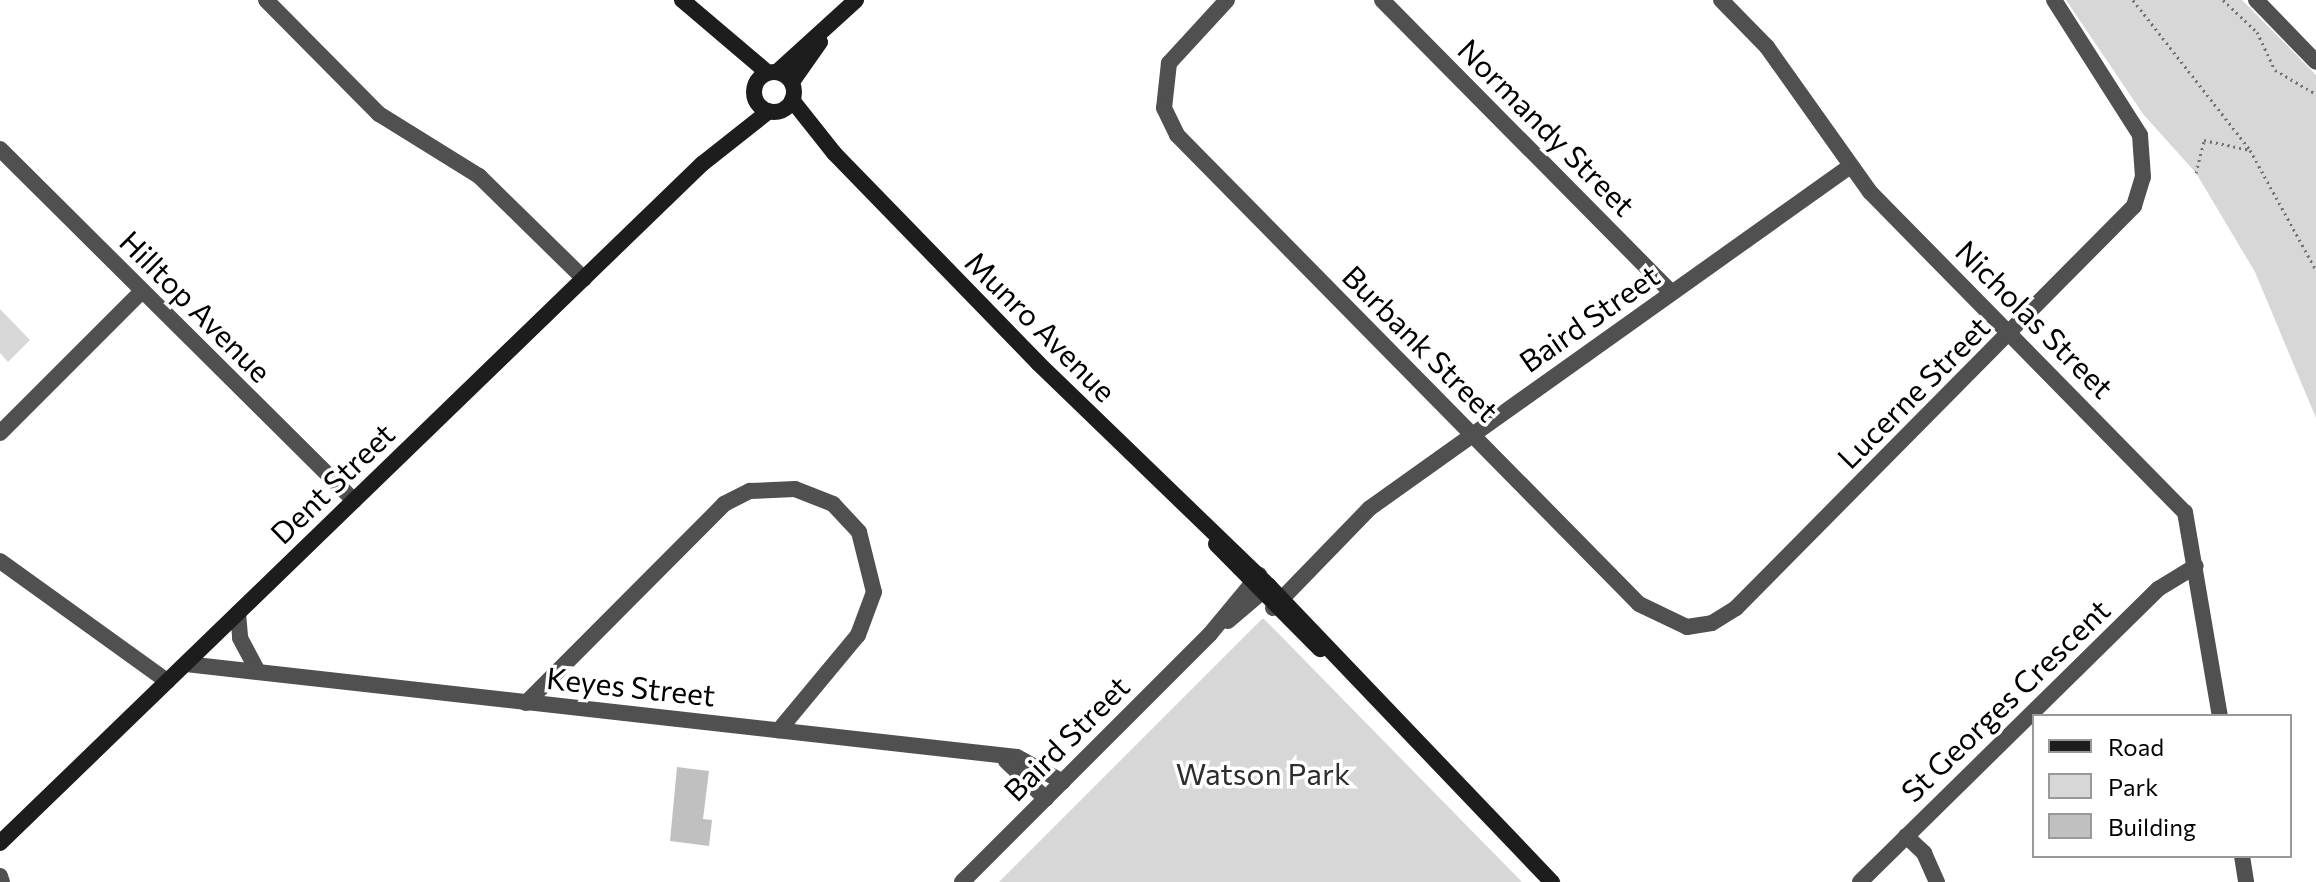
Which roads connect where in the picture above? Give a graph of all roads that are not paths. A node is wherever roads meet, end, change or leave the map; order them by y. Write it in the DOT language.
graph roads {
  1 [pos="266,0"];
  2 [pos="682,0"];
  3 [pos="856,0"];
  4 [pos="1227,0"];
  5 [pos="1382,0"];
  6 [pos="1721,0"];
  7 [pos="2054,0"];
  8 [pos="2256,0"];
  9 [pos="834,21"];
  10 [pos="709,27"];
  11 [pos="2316,62"];
  12 [pos="772,72"];
  13 [pos="792,82"];
  14 [pos="755,92"];
  15 [pos="780,107"];
  16 [pos="0,149"];
  17 [pos="702,164"];
  18 [pos="1849,167"];
  19 [pos="584,279"];
  20 [pos="141,292"];
  21 [pos="1672,293"];
  22 [pos="2011,335"];
  23 [pos="0,433"];
  24 [pos="1472,435"];
  25 [pos="354,501"];
  26 [pos="0,561"];
  27 [pos="2196,566"];
  28 [pos="1266,592"];
  29 [pos="238,613"];
  30 [pos="1700,626"];
  31 [pos="186,664"];
  32 [pos="258,672"];
  33 [pos="167,681"];
  34 [pos="526,703"];
  35 [pos="2220,714"];
  36 [pos="779,730"];
  37 [pos="997,757"];
  38 [pos="1063,782"];
  39 [pos="1046,799"];
  40 [pos="1906,836"];
  41 [pos="0,843"];
  42 [pos="2242,858"];
  43 [pos="0,876"];
  44 [pos="2,882"];
  45 [pos="962,882"];
  46 [pos="1552,882"];
  47 [pos="1860,882"];
  48 [pos="1937,882"];
  49 [pos="2246,882"];
  1 -- 19 [label="street"];
  2 -- 10 [label="street"];
  3 -- 9 [label="street"];
  4 -- 24 [label="street, Burbank Street"];
  5 -- 21 [label="street, Normandy Street"];
  6 -- 18 [label="street, Nicholas Street"];
  7 -- 22 [label="street, Lucerne Street"];
  8 -- 11 [label="street"];
  9 -- 12 [label="street"];
  9 -- 13 [label="street"];
  10 -- 12 [label="street"];
  10 -- 14 [label="street"];
  12 -- 13 [label="street"];
  12 -- 14 [label="street, Dent Street"];
  13 -- 15 [label="street"];
  14 -- 15 [label="street, Munro Avenue"];
  14 -- 17 [label="street, Dent Street"];
  15 -- 17 [label="street, Dent Street"];
  15 -- 28 [label="street, Munro Avenue"];
  16 -- 20 [label="street, Hilltop Avenue"];
  17 -- 19 [label="street, Dent Street"];
  18 -- 21 [label="street, Baird Street"];
  18 -- 22 [label="street, Nicholas Street"];
  19 -- 25 [label="street, Dent Street"];
  20 -- 23 [label="street"];
  20 -- 25 [label="street, Hilltop Avenue"];
  21 -- 24 [label="street, Baird Street"];
  22 -- 27 [label="street, Nicholas Street"];
  22 -- 30 [label="street, Lucerne Street"];
  24 -- 28 [label="street, Baird Street"];
  24 -- 30 [label="street, Burbank Street"];
  25 -- 29 [label="street, Dent Street"];
  26 -- 33 [label="street"];
  27 -- 35 [label="street, Nicholas Street"];
  27 -- 40 [label="street, St Georges Crescent"];
  28 -- 38 [label="street, Baird Street"];
  28 -- 46 [label="street, Munro Avenue"];
  29 -- 31 [label="street, Dent Street"];
  29 -- 32 [label="street"];
  31 -- 32 [label="street, Keyes Street"];
  31 -- 33 [label="street, Dent Street"];
  32 -- 34 [label="street, Keyes Street"];
  33 -- 41 [label="street, Dent Street"];
  34 -- 36 [label="street, Keyes Street"];
  34 -- 36 [label="street"];
  36 -- 37 [label="street, Keyes Street"];
  37 -- 38 [label="street, Keyes Street"];
  37 -- 39 [label="street, Keyes Street"];
  38 -- 39 [label="street, Baird Street"];
  39 -- 45 [label="street, Baird Street"];
  40 -- 47 [label="street, St Georges Crescent"];
  40 -- 48 [label="street"];
  42 -- 49 [label="street"];
  43 -- 44 [label="street"];
}
